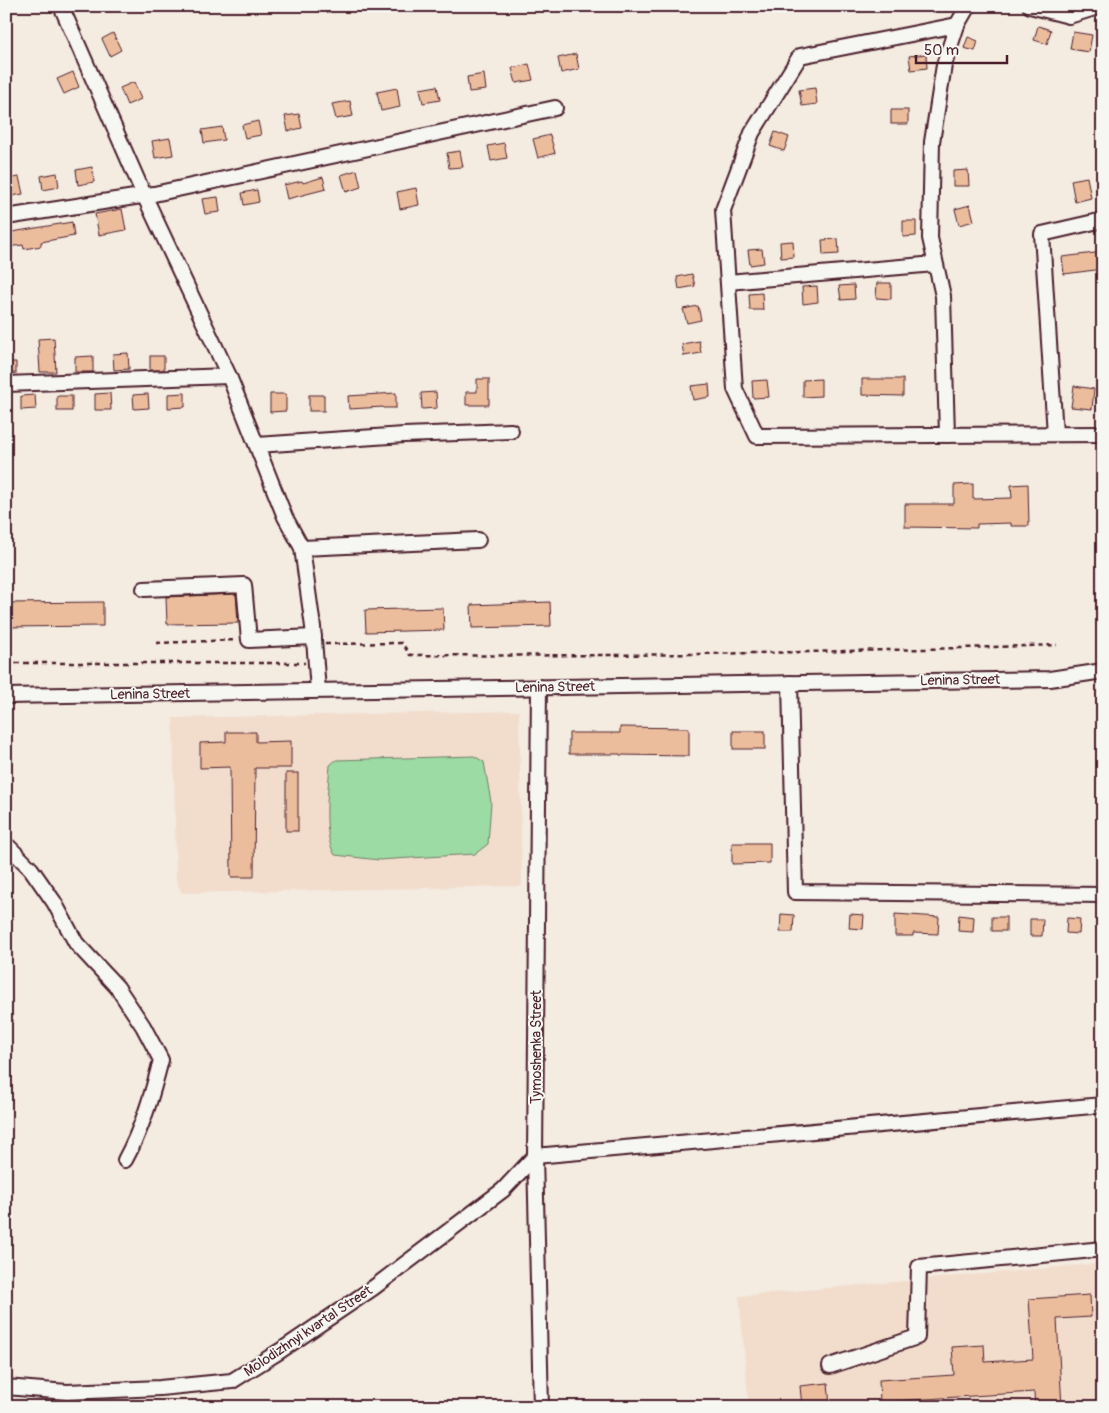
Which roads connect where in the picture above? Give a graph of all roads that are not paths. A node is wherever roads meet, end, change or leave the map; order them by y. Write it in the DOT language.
graph roads {
  1 [pos="60,6"];
  2 [pos="968,6"];
  3 [pos="1030,6"];
  4 [pos="1101,6"];
  5 [pos="957,25"];
  6 [pos="554,108"];
  7 [pos="144,195"];
  8 [pos="6,217"];
  9 [pos="1103,220"];
  10 [pos="935,264"];
  11 [pos="728,282"];
  12 [pos="229,376"];
  13 [pos="6,384"];
  14 [pos="511,431"];
  15 [pos="1055,434"];
  16 [pos="1103,434"];
  17 [pos="947,435"];
  18 [pos="257,445"];
  19 [pos="478,540"];
  20 [pos="302,548"];
  21 [pos="144,590"];
  22 [pos="314,640"];
  23 [pos="1103,671"];
  24 [pos="790,683"];
  25 [pos="539,687"];
  26 [pos="318,690"];
  27 [pos="6,696"];
  28 [pos="6,846"];
  29 [pos="1103,895"];
  30 [pos="1103,1105"];
  31 [pos="535,1156"];
  32 [pos="125,1160"];
  33 [pos="1103,1249"];
  34 [pos="830,1366"];
  35 [pos="6,1387"];
  36 [pos="541,1407"];
  1 -- 7 [label="street"];
  2 -- 5 [label="street"];
  3 -- 4 [label="street"];
  5 -- 10 [label="street"];
  5 -- 11 [label="street"];
  6 -- 7 [label="street"];
  7 -- 8 [label="street"];
  7 -- 12 [label="street"];
  9 -- 15 [label="street"];
  10 -- 11 [label="street"];
  10 -- 17 [label="street"];
  11 -- 17 [label="street"];
  12 -- 13 [label="street"];
  12 -- 18 [label="street"];
  14 -- 18 [label="street"];
  15 -- 16 [label="street"];
  15 -- 17 [label="street"];
  18 -- 20 [label="street"];
  19 -- 20 [label="street"];
  20 -- 22 [label="street"];
  21 -- 22 [label="street"];
  22 -- 26 [label="street"];
  23 -- 24 [label="street, Lenina Street"];
  24 -- 25 [label="street, Lenina Street"];
  24 -- 29 [label="street"];
  25 -- 26 [label="street, Lenina Street"];
  25 -- 31 [label="street, Tymoshenka Street"];
  26 -- 27 [label="street, Lenina Street"];
  28 -- 32 [label="street"];
  30 -- 31 [label="street"];
  31 -- 35 [label="street, Molodizhnyi kvartal Street"];
  31 -- 36 [label="street, Tymoshenka Street"];
  33 -- 34 [label="street"];
}
